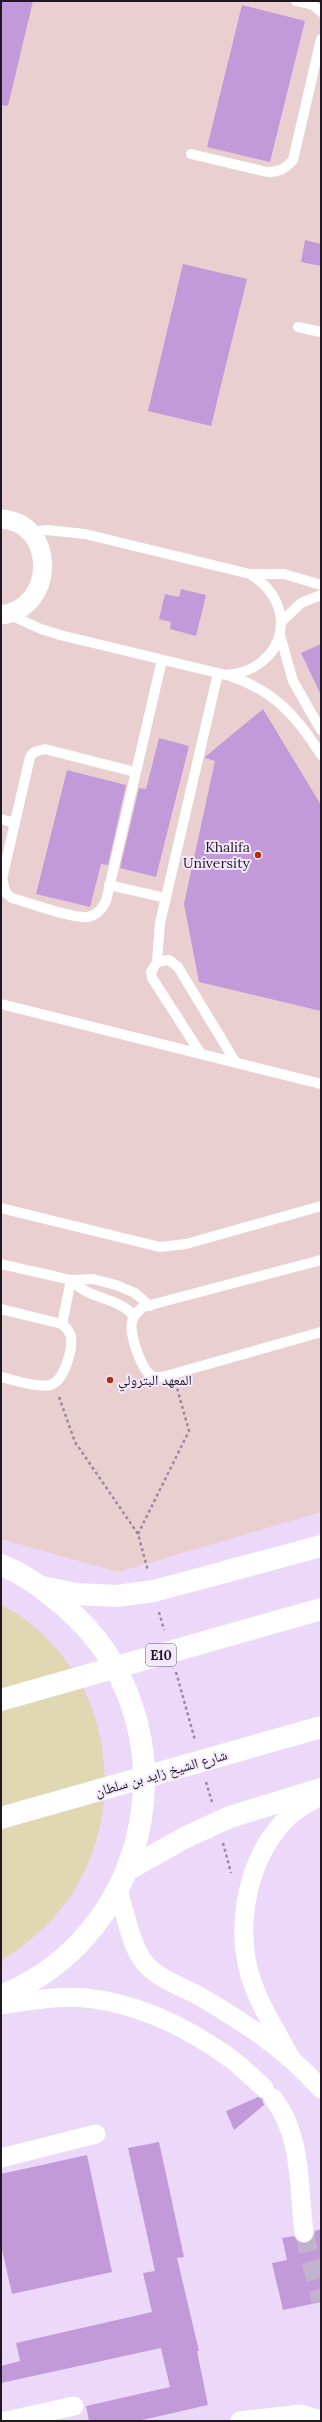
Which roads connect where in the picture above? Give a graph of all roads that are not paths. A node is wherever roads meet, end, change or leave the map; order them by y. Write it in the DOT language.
graph roads {
  1 [pos="296,1"];
  2 [pos="321,12"];
  3 [pos="321,39"];
  4 [pos="191,154"];
  5 [pos="298,327"];
  6 [pos="321,332"];
  7 [pos="1,519"];
  8 [pos="29,532"];
  9 [pos="250,574"];
  10 [pos="321,585"];
  11 [pos="321,595"];
  12 [pos="5,614"];
  13 [pos="281,622"];
  14 [pos="280,634"];
  15 [pos="162,660"];
  16 [pos="222,674"];
  17 [pos="321,730"];
  18 [pos="321,755"];
  19 [pos="135,772"];
  20 [pos="1,819"];
  21 [pos="15,823"];
  22 [pos="109,885"];
  23 [pos="166,898"];
  24 [pos="157,962"];
  25 [pos="1,1004"];
  26 [pos="201,1054"];
  27 [pos="236,1063"];
  28 [pos="321,1084"];
  29 [pos="321,1206"];
  30 [pos="1,1208"];
  31 [pos="321,1260"];
  32 [pos="1,1264"];
  33 [pos="71,1280"];
  34 [pos="150,1306"];
  35 [pos="1,1309"];
  36 [pos="134,1316"];
  37 [pos="62,1324"];
  38 [pos="321,1332"];
  39 [pos="1,1377"];
  40 [pos="321,1546"];
  41 [pos="1,1565"];
  42 [pos="42,1587"];
  43 [pos="321,1609"];
  44 [pos="1,1700"];
  45 [pos="321,1727"];
  46 [pos="321,1789"];
  47 [pos="321,1795"];
  48 [pos="1,1818"];
  49 [pos="129,1869"];
  50 [pos="118,1892"];
  51 [pos="1,1996"];
  52 [pos="1,2005"];
  53 [pos="290,2057"];
  54 [pos="321,2088"];
  55 [pos="96,2134"];
  56 [pos="1,2158"];
  57 [pos="304,2233"];
  58 [pos="74,2406"];
  59 [pos="321,2420"];
  60 [pos="6,2421"];
  61 [pos="240,2421"];
  1 -- 2 [label="lane"];
  3 -- 4 [label="lane"];
  5 -- 6 [label="lane"];
  7 -- 8 [label="street"];
  8 -- 9 [label="lane"];
  8 -- 12 [label="street"];
  9 -- 10 [label="lane"];
  9 -- 13 [label="lane"];
  11 -- 13 [label="lane"];
  12 -- 15 [label="lane"];
  13 -- 14 [label="lane"];
  14 -- 16 [label="lane"];
  14 -- 17 [label="lane"];
  15 -- 16 [label="lane"];
  15 -- 19 [label="lane"];
  16 -- 18 [label="lane"];
  16 -- 23 [label="lane"];
  19 -- 21 [label="lane"];
  19 -- 22 [label="lane"];
  20 -- 21 [label="lane"];
  21 -- 22 [label="lane"];
  22 -- 23 [label="lane"];
  23 -- 24 [label="lane"];
  24 -- 26 [label="lane"];
  24 -- 27 [label="lane"];
  25 -- 26 [label="lane"];
  26 -- 27 [label="lane"];
  27 -- 28 [label="lane"];
  29 -- 30 [label="lane"];
  31 -- 34 [label="lane"];
  32 -- 33 [label="lane"];
  33 -- 34 [label="lane"];
  33 -- 36 [label="lane"];
  33 -- 37 [label="lane"];
  34 -- 36 [label="lane"];
  35 -- 37 [label="lane"];
  36 -- 38 [label="lane"];
  37 -- 39 [label="lane"];
  40 -- 42 [label="main road"];
  41 -- 42 [label="main road"];
  42 -- 49 [label="main road"];
  43 -- 44 [label="main road, E10"];
  45 -- 48 [label="main road, شارع الشيخ زايد بن سلطان"];
  46 -- 49 [label="main road"];
  47 -- 53 [label="street"];
  49 -- 50 [label="main road"];
  50 -- 51 [label="main road"];
  50 -- 53 [label="street"];
  52 -- 57 [label="street"];
  53 -- 54 [label="street"];
  55 -- 56 [label="street"];
  58 -- 60 [label="street"];
  59 -- 61 [label="street"];
}
